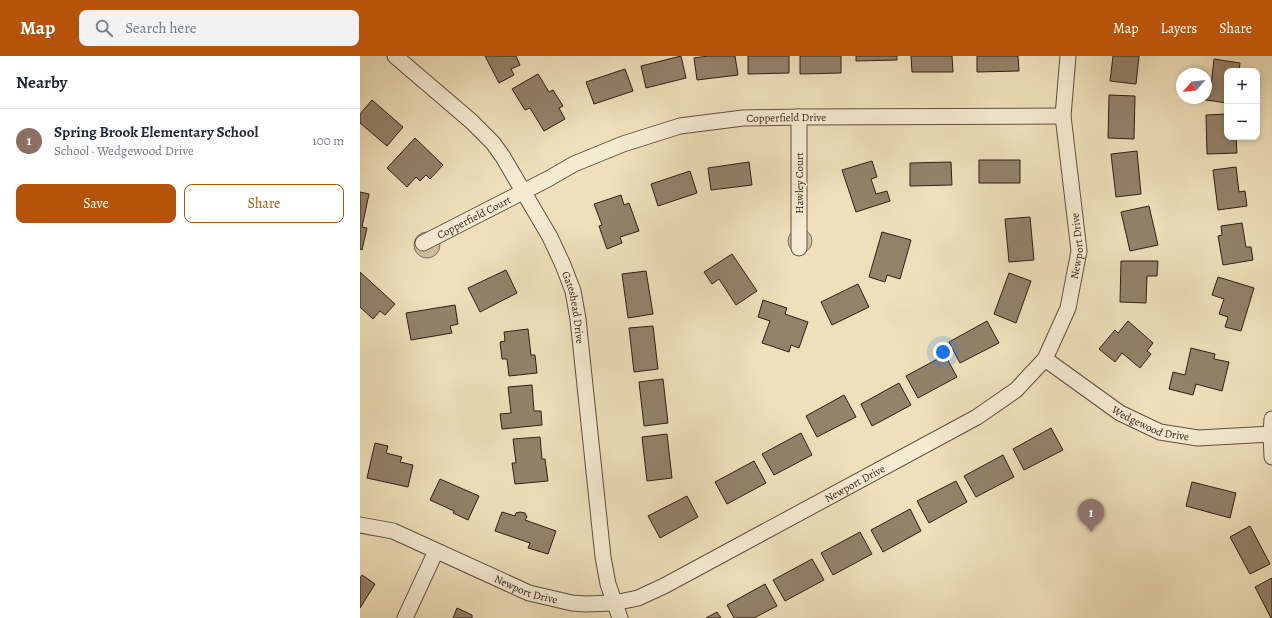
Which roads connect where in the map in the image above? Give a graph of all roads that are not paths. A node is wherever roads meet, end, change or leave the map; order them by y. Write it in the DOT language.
graph roads {
  1 [pos="395,56"];
  2 [pos="1068,56"];
  3 [pos="1064,116"];
  4 [pos="799,117"];
  5 [pos="524,192"];
  6 [pos="424,244"];
  7 [pos="799,248"];
  8 [pos="1045,359"];
  9 [pos="1272,406"];
  10 [pos="1272,415"];
  11 [pos="1272,419"];
  12 [pos="1271,434"];
  13 [pos="1272,457"];
  14 [pos="360,525"];
  15 [pos="436,551"];
  16 [pos="614,603"];
  17 [pos="405,618"];
  18 [pos="620,618"];
  1 -- 5 [label="street, Gateshead Drive"];
  2 -- 3 [label="street, Newport Drive"];
  3 -- 4 [label="street, Copperfield Drive"];
  3 -- 8 [label="street, Newport Drive"];
  4 -- 5 [label="street, Copperfield Drive"];
  4 -- 7 [label="street, Hawley Court"];
  5 -- 6 [label="street, Copperfield Court"];
  5 -- 16 [label="street, Gateshead Drive"];
  8 -- 12 [label="street, Wedgewood Drive"];
  8 -- 16 [label="street, Newport Drive"];
  9 -- 10 [label="street"];
  11 -- 12 [label="street"];
  12 -- 13 [label="street"];
  14 -- 15 [label="street, Newport Drive"];
  15 -- 16 [label="street, Newport Drive"];
  15 -- 17 [label="street"];
  16 -- 18 [label="street, Gateshead Drive"];
}
